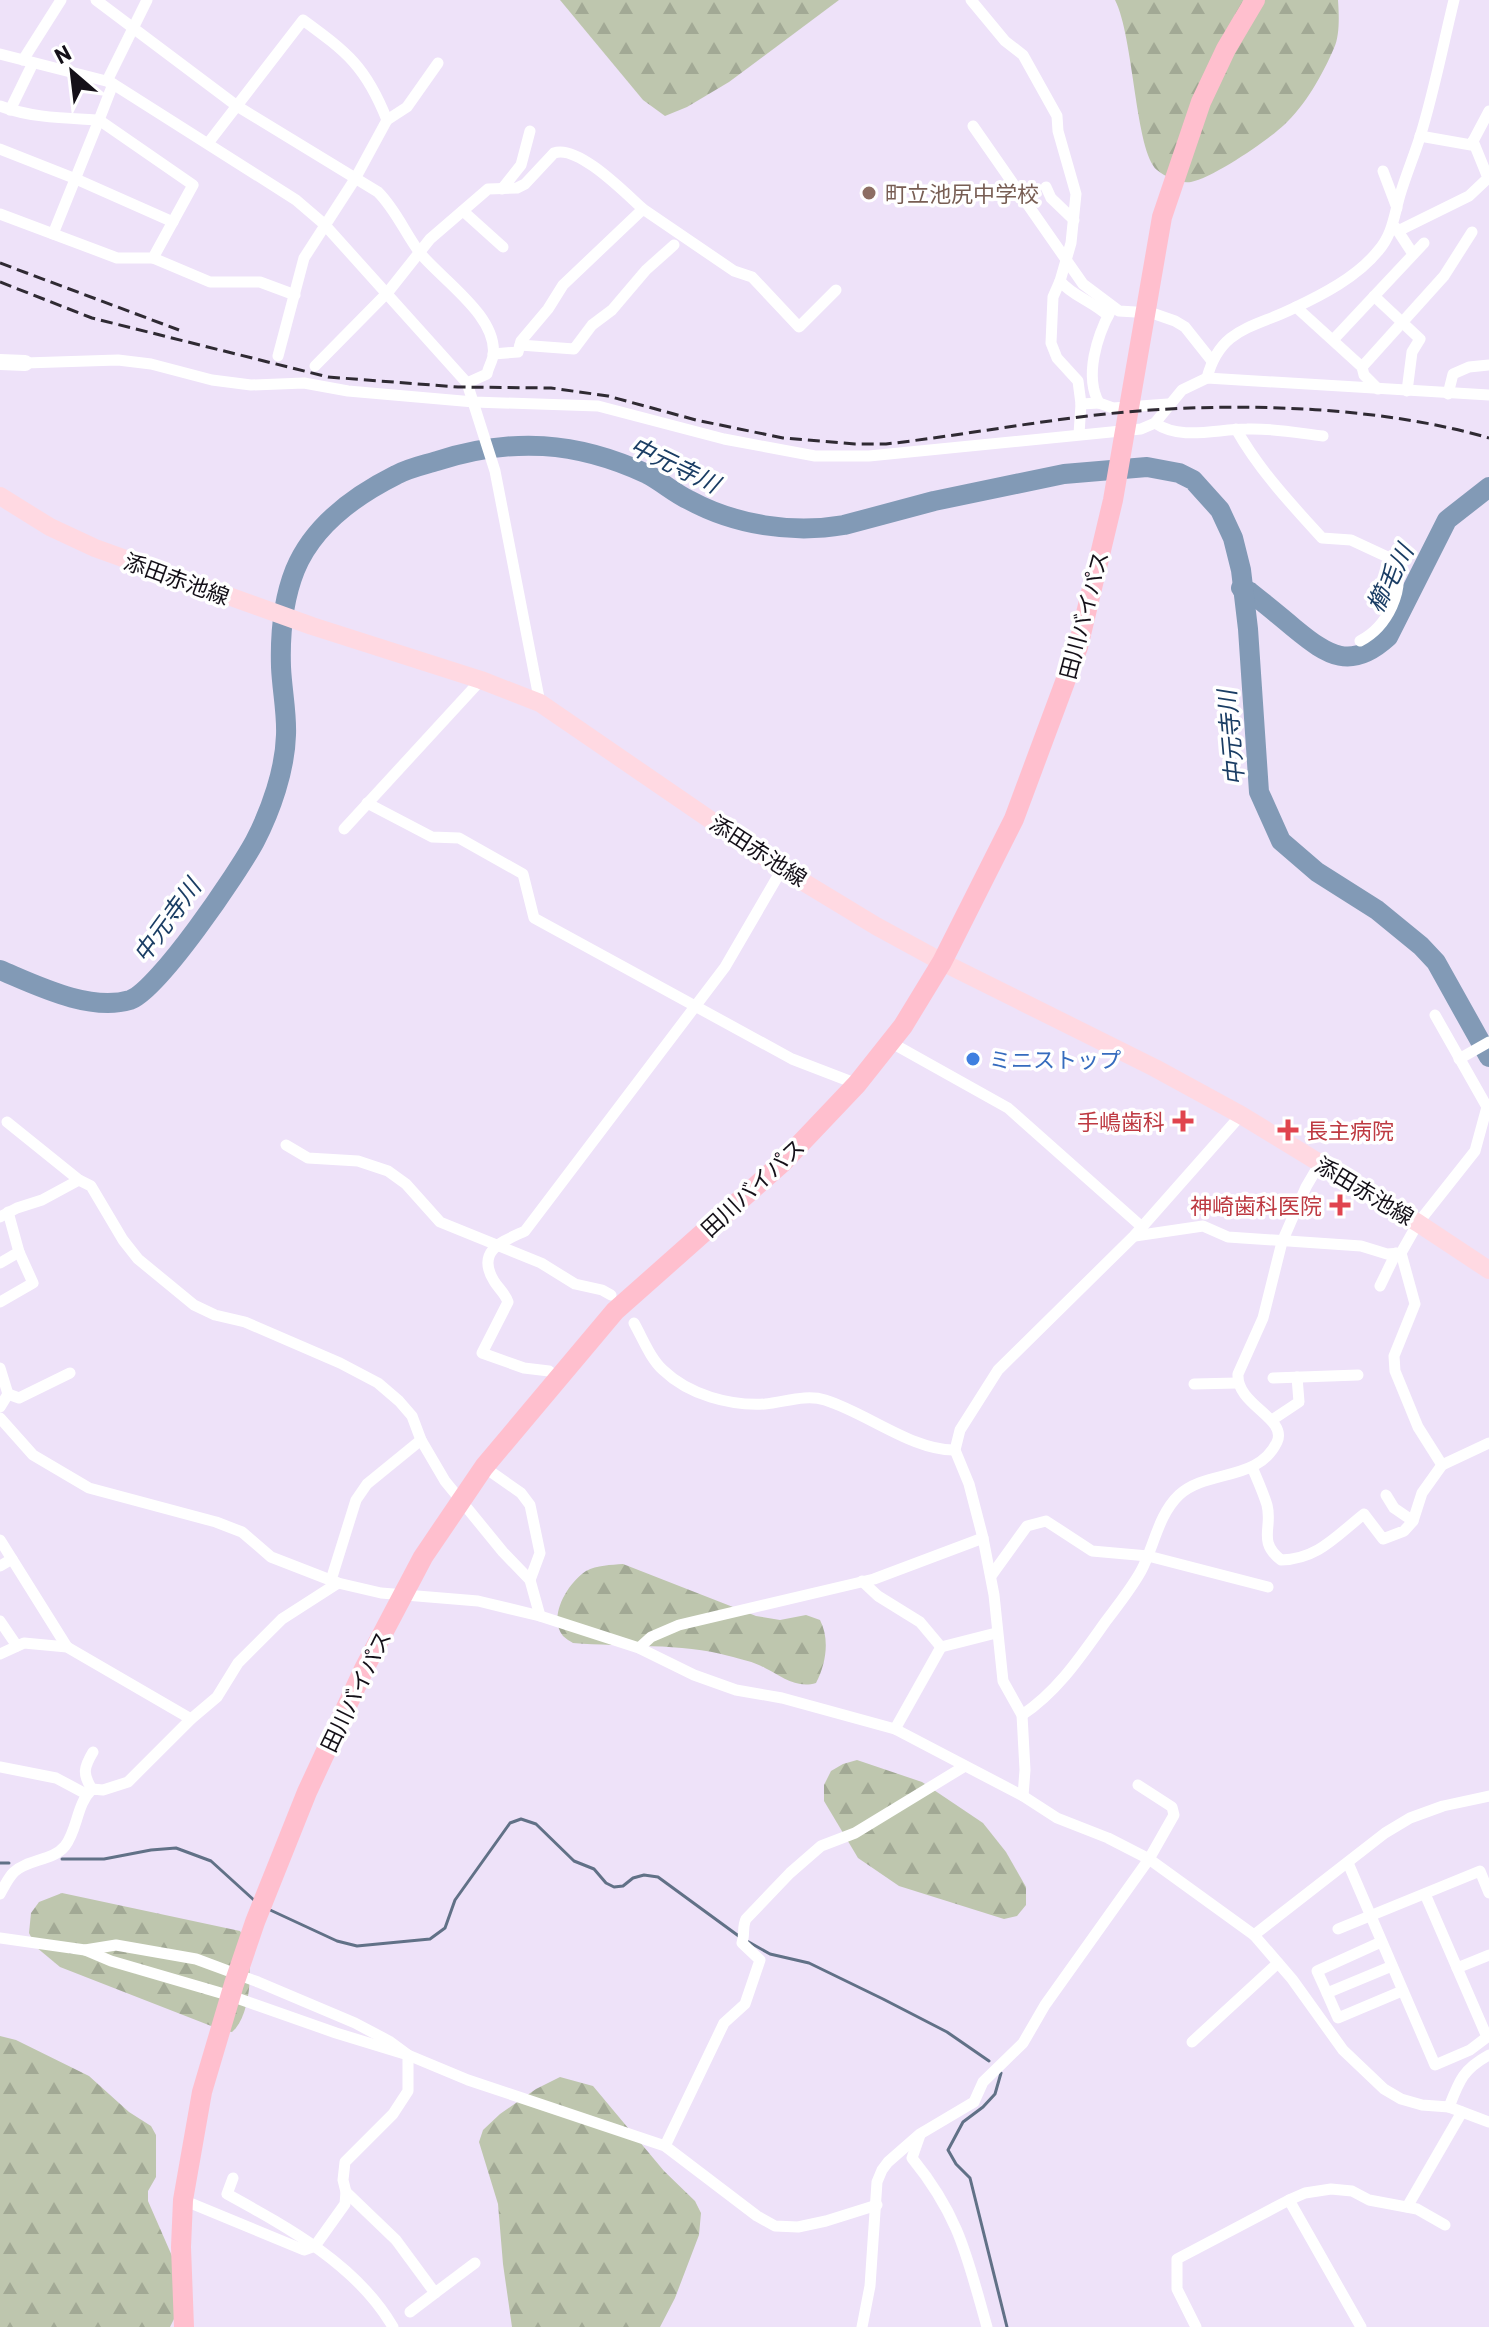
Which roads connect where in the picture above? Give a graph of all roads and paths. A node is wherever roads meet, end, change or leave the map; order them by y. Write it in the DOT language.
graph roads {
  1 [pos="61,0"];
  2 [pos="96,0"];
  3 [pos="147,0"];
  4 [pos="971,0"];
  5 [pos="1255,0"];
  6 [pos="1454,0"];
  7 [pos="134,29"];
  8 [pos="0,54"];
  9 [pos="28,62"];
  10 [pos="438,63"];
  11 [pos="110,82"];
  12 [pos="237,106"];
  13 [pos="5,108"];
  14 [pos="1489,111"];
  15 [pos="99,120"];
  16 [pos="387,120"];
  17 [pos="973,126"];
  18 [pos="530,131"];
  19 [pos="1420,136"];
  20 [pos="1473,141"];
  21 [pos="209,142"];
  22 [pos="0,149"];
  23 [pos="1383,171"];
  24 [pos="76,179"];
  25 [pos="355,179"];
  26 [pos="1046,187"];
  27 [pos="502,189"];
  28 [pos="643,209"];
  29 [pos="1397,209"];
  30 [pos="463,211"];
  31 [pos="0,214"];
  32 [pos="1074,220"];
  33 [pos="173,222"];
  34 [pos="324,224"];
  35 [pos="1396,228"];
  36 [pos="1472,232"];
  37 [pos="53,234"];
  38 [pos="1424,243"];
  39 [pos="674,245"];
  40 [pos="503,247"];
  41 [pos="419,252"];
  42 [pos="1413,254"];
  43 [pos="153,258"];
  44 [pos="1060,281"];
  45 [pos="836,290"];
  46 [pos="388,292"];
  47 [pos="295,295"];
  48 [pos="1374,296"];
  49 [pos="1296,307"];
  50 [pos="1111,311"];
  51 [pos="1404,323"];
  52 [pos="1333,340"];
  53 [pos="520,345"];
  54 [pos="493,354"];
  55 [pos="278,356"];
  56 [pos="1212,361"];
  57 [pos="0,362"];
  58 [pos="25,363"];
  59 [pos="1489,365"];
  60 [pos="315,366"];
  61 [pos="1362,367"];
  62 [pos="1207,378"];
  63 [pos="467,383"];
  64 [pos="1378,389"];
  65 [pos="1407,391"];
  66 [pos="1448,394"];
  67 [pos="1489,395"];
  68 [pos="474,402"];
  69 [pos="1099,403"];
  70 [pos="1081,404"];
  71 [pos="1168,404"];
  72 [pos="1155,423"];
  73 [pos="1236,429"];
  74 [pos="1079,434"];
  75 [pos="1323,436"];
  76 [pos="0,496"];
  77 [pos="1360,641"];
  78 [pos="481,680"];
  79 [pos="540,703"];
  80 [pos="367,803"];
  81 [pos="344,829"];
  82 [pos="782,869"];
  83 [pos="942,962"];
  84 [pos="694,1007"];
  85 [pos="1435,1015"];
  86 [pos="890,1042"];
  87 [pos="1489,1042"];
  88 [pos="1459,1059"];
  89 [pos="857,1084"];
  90 [pos="1241,1115"];
  91 [pos="7,1122"];
  92 [pos="286,1145"];
  93 [pos="1320,1163"];
  94 [pos="79,1180"];
  95 [pos="4,1215"];
  96 [pos="1418,1223"];
  97 [pos="1138,1232"];
  98 [pos="1282,1242"];
  99 [pos="496,1244"];
  100 [pos="19,1252"];
  101 [pos="1399,1253"];
  102 [pos="0,1263"];
  103 [pos="1489,1270"];
  104 [pos="1380,1286"];
  105 [pos="611,1295"];
  106 [pos="0,1302"];
  107 [pos="634,1323"];
  108 [pos="0,1368"];
  109 [pos="70,1373"];
  110 [pos="1358,1375"];
  111 [pos="1297,1377"];
  112 [pos="558,1378"];
  113 [pos="1273,1378"];
  114 [pos="1237,1383"];
  115 [pos="1194,1384"];
  116 [pos="8,1394"];
  117 [pos="0,1407"];
  118 [pos="0,1418"];
  119 [pos="1272,1420"];
  120 [pos="421,1440"];
  121 [pos="1489,1443"];
  122 [pos="955,1450"];
  123 [pos="1442,1465"];
  124 [pos="484,1467"];
  125 [pos="1252,1467"];
  126 [pos="1386,1495"];
  127 [pos="1413,1521"];
  128 [pos="983,1538"];
  129 [pos="0,1540"];
  130 [pos="1148,1556"];
  131 [pos="12,1559"];
  132 [pos="0,1566"];
  133 [pos="991,1576"];
  134 [pos="530,1580"];
  135 [pos="334,1581"];
  136 [pos="862,1581"];
  137 [pos="1268,1587"];
  138 [pos="540,1616"];
  139 [pos="0,1621"];
  140 [pos="996,1633"];
  141 [pos="17,1646"];
  142 [pos="67,1647"];
  143 [pos="941,1647"];
  144 [pos="639,1648"];
  145 [pos="0,1654"];
  146 [pos="1022,1715"];
  147 [pos="191,1719"];
  148 [pos="895,1729"];
  149 [pos="93,1752"];
  150 [pos="965,1766"];
  151 [pos="0,1767"];
  152 [pos="1138,1785"];
  153 [pos="89,1792"];
  154 [pos="1023,1796"];
  155 [pos="1488,1800"];
  156 [pos="1149,1859"];
  157 [pos="1348,1863"];
  158 [pos="1484,1869"];
  159 [pos="1489,1893"];
  160 [pos="0,1894"];
  161 [pos="1425,1894"];
  162 [pos="1370,1917"];
  163 [pos="1338,1929"];
  164 [pos="1254,1935"];
  165 [pos="0,1938"];
  166 [pos="1381,1942"];
  167 [pos="85,1950"];
  168 [pos="1489,1955"];
  169 [pos="1278,1963"];
  170 [pos="1392,1966"];
  171 [pos="1457,1968"];
  172 [pos="232,1990"];
  173 [pos="1402,1991"];
  174 [pos="1327,1993"];
  175 [pos="1192,2042"];
  176 [pos="408,2055"];
  177 [pos="1489,2055"];
  178 [pos="1449,2107"];
  179 [pos="1462,2112"];
  180 [pos="1489,2122"];
  181 [pos="920,2134"];
  182 [pos="665,2146"];
  183 [pos="233,2178"];
  184 [pos="346,2192"];
  185 [pos="183,2200"];
  186 [pos="1289,2200"];
  187 [pos="877,2205"];
  188 [pos="1407,2207"];
  189 [pos="1445,2225"];
  190 [pos="315,2246"];
  191 [pos="475,2263"];
  192 [pos="435,2293"];
  193 [pos="410,2312"];
  194 [pos="184,2327"];
  195 [pos="393,2327"];
  196 [pos="862,2327"];
  197 [pos="987,2327"];
  198 [pos="1196,2327"];
  199 [pos="1361,2327"];
  1 -- 9 [label="street"];
  2 -- 7 [label="street"];
  3 -- 7 [label="street"];
  4 -- 32 [label="street"];
  5 -- 83 [label="highway, 田川バイパス"];
  6 -- 19 [label="street"];
  7 -- 11 [label="street"];
  7 -- 12 [label="street"];
  8 -- 9 [label="street"];
  9 -- 11 [label="street"];
  9 -- 13 [label="street"];
  10 -- 16 [label="street"];
  11 -- 15 [label="street"];
  11 -- 21 [label="street"];
  12 -- 16 [label="street"];
  12 -- 21 [label="street"];
  12 -- 25 [label="street"];
  13 -- 15 [label="street"];
  14 -- 20 [label="street"];
  15 -- 24 [label="street"];
  15 -- 33 [label="street"];
  16 -- 25 [label="street"];
  17 -- 50 [label="street"];
  18 -- 27 [label="street"];
  19 -- 20 [label="street"];
  19 -- 29 [label="street"];
  20 -- 35 [label="street"];
  21 -- 34 [label="street"];
  22 -- 24 [label="street"];
  23 -- 29 [label="street"];
  24 -- 33 [label="street"];
  24 -- 37 [label="street"];
  25 -- 34 [label="street"];
  25 -- 41 [label="street"];
  26 -- 32 [label="street"];
  27 -- 28 [label="street"];
  27 -- 30 [label="street"];
  28 -- 45 [label="street"];
  28 -- 53 [label="street"];
  29 -- 35 [label="street"];
  30 -- 40 [label="street"];
  30 -- 41 [label="street"];
  31 -- 37 [label="street"];
  32 -- 44 [label="street"];
  33 -- 43 [label="street"];
  34 -- 46 [label="street"];
  34 -- 47 [label="street"];
  35 -- 42 [label="street"];
  35 -- 49 [label="street"];
  36 -- 51 [label="street"];
  37 -- 43 [label="street"];
  38 -- 42 [label="street"];
  39 -- 53 [label="street"];
  41 -- 46 [label="street"];
  41 -- 54 [label="street"];
  42 -- 48 [label="street"];
  43 -- 47 [label="street"];
  44 -- 50 [label="street"];
  44 -- 70 [label="street"];
  46 -- 60 [label="street"];
  46 -- 63 [label="street"];
  47 -- 55 [label="street"];
  48 -- 51 [label="street"];
  48 -- 52 [label="street"];
  49 -- 52 [label="street"];
  49 -- 56 [label="street"];
  50 -- 56 [label="street"];
  50 -- 69 [label="street"];
  51 -- 61 [label="street"];
  51 -- 65 [label="street"];
  52 -- 61 [label="street"];
  53 -- 54 [label="street"];
  54 -- 63 [label="street"];
  56 -- 62 [label="street"];
  57 -- 58 [label="main road"];
  58 -- 68 [label="street"];
  59 -- 66 [label="street"];
  61 -- 64 [label="street"];
  62 -- 64 [label="street"];
  62 -- 71 [label="street"];
  63 -- 68 [label="street"];
  64 -- 65 [label="street"];
  65 -- 66 [label="street"];
  66 -- 67 [label="street"];
  68 -- 74 [label="street"];
  68 -- 79 [label="street"];
  69 -- 70 [label="street"];
  69 -- 71 [label="street"];
  70 -- 74 [label="street"];
  71 -- 72 [label="street"];
  72 -- 73 [label="street"];
  72 -- 74 [label="street"];
  73 -- 75 [label="street"];
  73 -- 77 [label="street"];
  76 -- 78 [label="main road, 添田赤池線"];
  78 -- 79 [label="main road, 添田赤池線"];
  78 -- 80 [label="street"];
  79 -- 82 [label="main road, 添田赤池線"];
  80 -- 81 [label="street"];
  80 -- 84 [label="street"];
  82 -- 83 [label="main road, 添田赤池線"];
  82 -- 84 [label="street"];
  83 -- 86 [label="highway, 田川バイパス"];
  83 -- 90 [label="main road, 添田赤池線"];
  84 -- 89 [label="street"];
  84 -- 99 [label="street"];
  85 -- 88 [label="street"];
  86 -- 89 [label="highway, 田川バイパス"];
  86 -- 97 [label="street"];
  87 -- 88 [label="street"];
  88 -- 96 [label="street"];
  89 -- 112 [label="highway, 田川バイパス"];
  90 -- 93 [label="main road, 添田赤池線"];
  90 -- 97 [label="street"];
  91 -- 94 [label="street"];
  92 -- 99 [label="street"];
  93 -- 96 [label="main road, 添田赤池線"];
  93 -- 98 [label="street"];
  94 -- 95 [label="street"];
  94 -- 120 [label="street"];
  95 -- 100 [label="street"];
  96 -- 101 [label="street"];
  96 -- 103 [label="main road, 添田赤池線"];
  97 -- 98 [label="street"];
  97 -- 122 [label="street"];
  98 -- 101 [label="street"];
  98 -- 114 [label="street"];
  99 -- 105 [label="street"];
  99 -- 112 [label="street"];
  100 -- 102 [label="street"];
  100 -- 106 [label="street"];
  101 -- 104 [label="street"];
  101 -- 123 [label="street"];
  107 -- 122 [label="street"];
  108 -- 116 [label="street"];
  109 -- 116 [label="street"];
  110 -- 111 [label="street"];
  111 -- 113 [label="street"];
  111 -- 119 [label="street"];
  112 -- 124 [label="highway, 田川バイパス"];
  114 -- 115 [label="street"];
  114 -- 119 [label="street"];
  116 -- 117 [label="street"];
  118 -- 135 [label="street"];
  119 -- 125 [label="street"];
  120 -- 134 [label="street"];
  120 -- 135 [label="street"];
  121 -- 123 [label="street"];
  122 -- 128 [label="street"];
  123 -- 127 [label="street"];
  124 -- 134 [label="street"];
  124 -- 172 [label="highway, 田川バイパス"];
  125 -- 127 [label="street"];
  125 -- 130 [label="street"];
  126 -- 127 [label="street"];
  128 -- 133 [label="street"];
  128 -- 136 [label="street"];
  129 -- 131 [label="street"];
  130 -- 133 [label="street"];
  130 -- 137 [label="street"];
  130 -- 146 [label="street"];
  131 -- 132 [label="street"];
  131 -- 142 [label="street"];
  133 -- 140 [label="street"];
  134 -- 138 [label="street"];
  135 -- 138 [label="street"];
  135 -- 147 [label="street"];
  136 -- 143 [label="street"];
  136 -- 144 [label="street"];
  138 -- 144 [label="street"];
  139 -- 141 [label="street"];
  140 -- 143 [label="street"];
  140 -- 146 [label="street"];
  141 -- 142 [label="street"];
  141 -- 145 [label="street"];
  142 -- 147 [label="street"];
  143 -- 148 [label="street"];
  144 -- 148 [label="street"];
  146 -- 154 [label="street"];
  147 -- 153 [label="street"];
  148 -- 150 [label="street"];
  149 -- 153 [label="street"];
  150 -- 154 [label="street"];
  150 -- 182 [label="street"];
  151 -- 153 [label="street"];
  152 -- 156 [label="street"];
  153 -- 160 [label="street"];
  154 -- 156 [label="street"];
  155 -- 157 [label="street"];
  156 -- 164 [label="street"];
  156 -- 181 [label="street"];
  157 -- 162 [label="street"];
  157 -- 164 [label="street"];
  158 -- 159 [label="street"];
  158 -- 161 [label="street"];
  161 -- 162 [label="street"];
  161 -- 171 [label="street"];
  162 -- 163 [label="street"];
  162 -- 166 [label="street"];
  164 -- 169 [label="street"];
  165 -- 167 [label="street"];
  166 -- 170 [label="street"];
  166 -- 174 [label="street"];
  167 -- 172 [label="street"];
  167 -- 176 [label="street"];
  168 -- 171 [label="street"];
  169 -- 175 [label="street"];
  169 -- 178 [label="street"];
  170 -- 173 [label="street"];
  170 -- 174 [label="street"];
  171 -- 173 [label="street"];
  172 -- 176 [label="street"];
  172 -- 185 [label="highway, 田川バイパス"];
  173 -- 174 [label="street"];
  176 -- 182 [label="street"];
  176 -- 184 [label="street"];
  177 -- 178 [label="street"];
  178 -- 179 [label="street"];
  179 -- 180 [label="street"];
  179 -- 188 [label="street"];
  181 -- 187 [label="street"];
  181 -- 197 [label="street"];
  182 -- 187 [label="street"];
  183 -- 190 [label="street"];
  184 -- 190 [label="street"];
  184 -- 192 [label="street"];
  185 -- 190 [label="street"];
  185 -- 194 [label="highway, 田川バイパス"];
  186 -- 188 [label="street"];
  186 -- 198 [label="street"];
  186 -- 199 [label="street"];
  187 -- 196 [label="street"];
  188 -- 189 [label="street"];
  190 -- 195 [label="street"];
  191 -- 192 [label="street"];
  192 -- 193 [label="street"];
}
